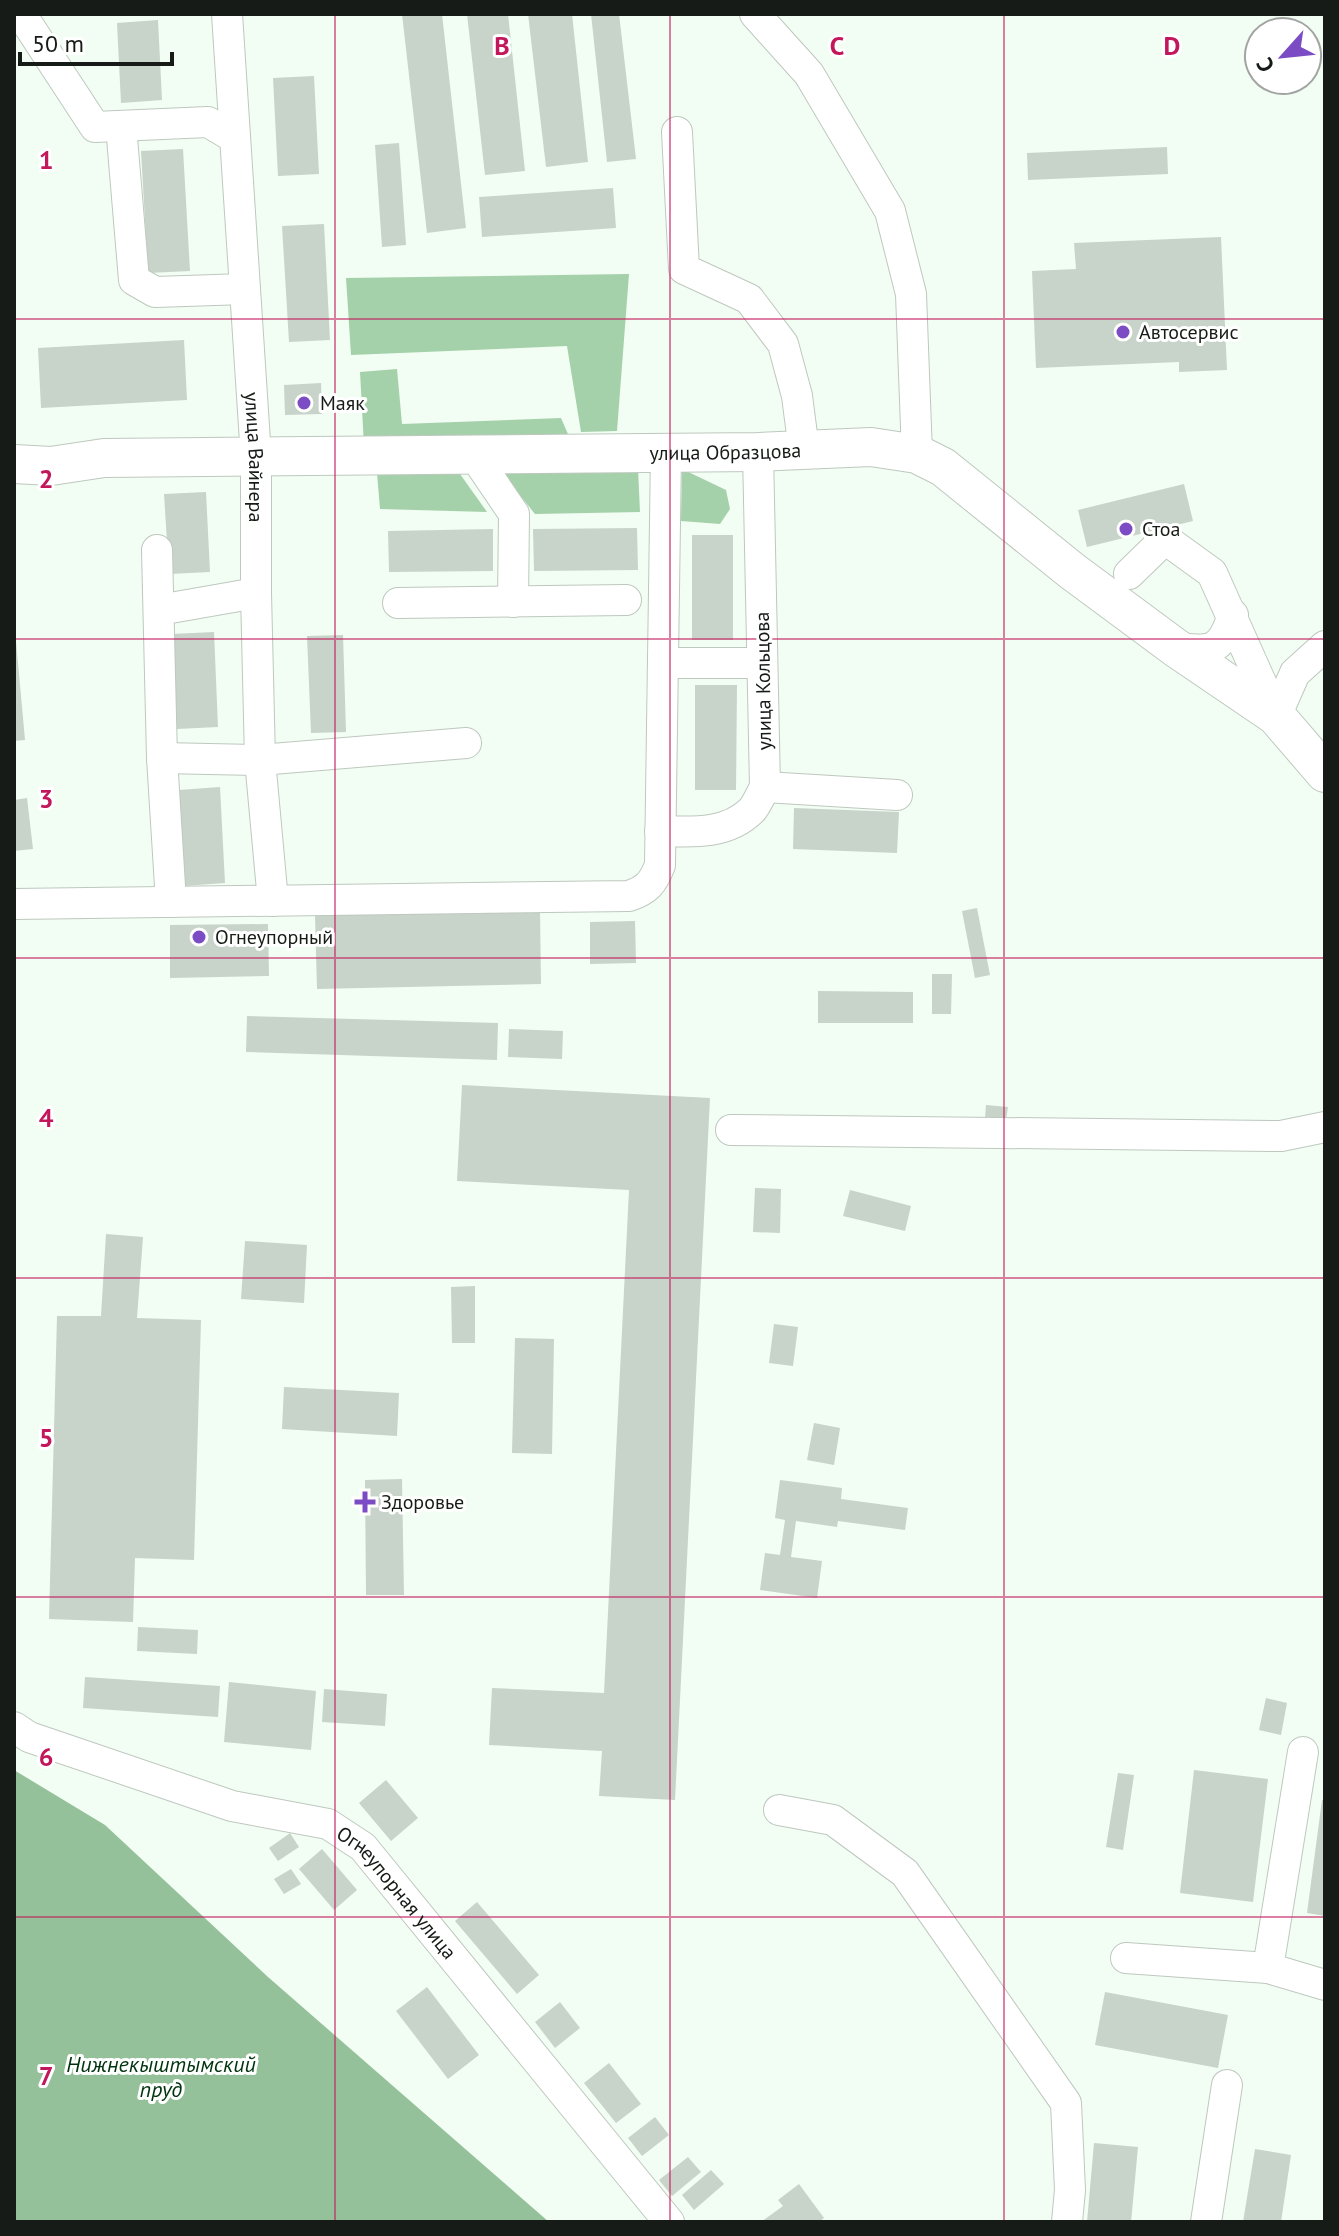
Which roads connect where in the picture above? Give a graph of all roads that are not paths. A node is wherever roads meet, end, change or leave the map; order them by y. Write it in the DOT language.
graph roads {
  1 [pos="21,14"];
  2 [pos="227,14"];
  3 [pos="755,14"];
  4 [pos="121,126"];
  5 [pos="677,132"];
  6 [pos="235,138"];
  7 [pos="245,289"];
  8 [pos="804,450"];
  9 [pos="758,452"];
  10 [pos="666,453"];
  11 [pos="917,454"];
  12 [pos="474,455"];
  13 [pos="256,457"];
  14 [pos="14,464"];
  15 [pos="157,550"];
  16 [pos="1129,574"];
  17 [pos="256,593"];
  18 [pos="626,600"];
  19 [pos="513,602"];
  20 [pos="398,603"];
  21 [pos="159,610"];
  22 [pos="1233,615"];
  23 [pos="1325,646"];
  24 [pos="1176,648"];
  25 [pos="663,663"];
  26 [pos="762,663"];
  27 [pos="1276,716"];
  28 [pos="466,743"];
  29 [pos="162,758"];
  30 [pos="260,760"];
  31 [pos="1325,773"];
  32 [pos="765,787"];
  33 [pos="897,795"];
  34 [pos="660,831"];
  35 [pos="273,901"];
  36 [pos="171,902"];
  37 [pos="14,904"];
  38 [pos="1325,1127"];
  39 [pos="731,1130"];
  40 [pos="14,1727"];
  41 [pos="1303,1752"];
  42 [pos="779,1810"];
  43 [pos="1126,1958"];
  44 [pos="1268,1968"];
  45 [pos="1325,1985"];
  46 [pos="1227,2085"];
  47 [pos="669,2222"];
  48 [pos="1067,2222"];
  49 [pos="1206,2222"];
  1 -- 4 [label="street"];
  2 -- 6 [label="street, улица Вайнера"];
  3 -- 11 [label="street"];
  4 -- 6 [label="street"];
  4 -- 7 [label="street"];
  5 -- 8 [label="street"];
  6 -- 7 [label="street, улица Вайнера"];
  7 -- 13 [label="street, улица Вайнера"];
  8 -- 9 [label="main road, улица Образцова"];
  8 -- 11 [label="main road, улица Образцова"];
  9 -- 10 [label="main road, улица Образцова"];
  9 -- 26 [label="street, улица Кольцова"];
  10 -- 12 [label="main road, улица Образцова"];
  10 -- 25 [label="street"];
  11 -- 24 [label="main road, улица Образцова"];
  12 -- 13 [label="main road, улица Образцова"];
  12 -- 19 [label="street"];
  13 -- 14 [label="main road, улица Образцова"];
  13 -- 17 [label="street, улица Вайнера"];
  15 -- 21 [label="street"];
  16 -- 22 [label="street"];
  17 -- 21 [label="street"];
  17 -- 30 [label="street, улица Вайнера"];
  18 -- 19 [label="street"];
  19 -- 20 [label="street"];
  21 -- 29 [label="street"];
  22 -- 24 [label="street"];
  22 -- 27 [label="street"];
  23 -- 27 [label="street"];
  24 -- 27 [label="main road, улица Образцова"];
  25 -- 26 [label="street"];
  25 -- 34 [label="street"];
  26 -- 32 [label="street, улица Кольцова"];
  27 -- 31 [label="main road, улица Образцова"];
  28 -- 30 [label="street"];
  29 -- 30 [label="street"];
  29 -- 36 [label="street"];
  30 -- 35 [label="street, улица Вайнера"];
  32 -- 33 [label="street"];
  32 -- 34 [label="street"];
  34 -- 35 [label="street"];
  35 -- 36 [label="street"];
  36 -- 37 [label="street"];
  38 -- 39 [label="street"];
  40 -- 47 [label="street, Огнеупорная улица"];
  41 -- 44 [label="street"];
  42 -- 48 [label="street"];
  43 -- 44 [label="street"];
  44 -- 45 [label="street"];
  46 -- 49 [label="street"];
}
